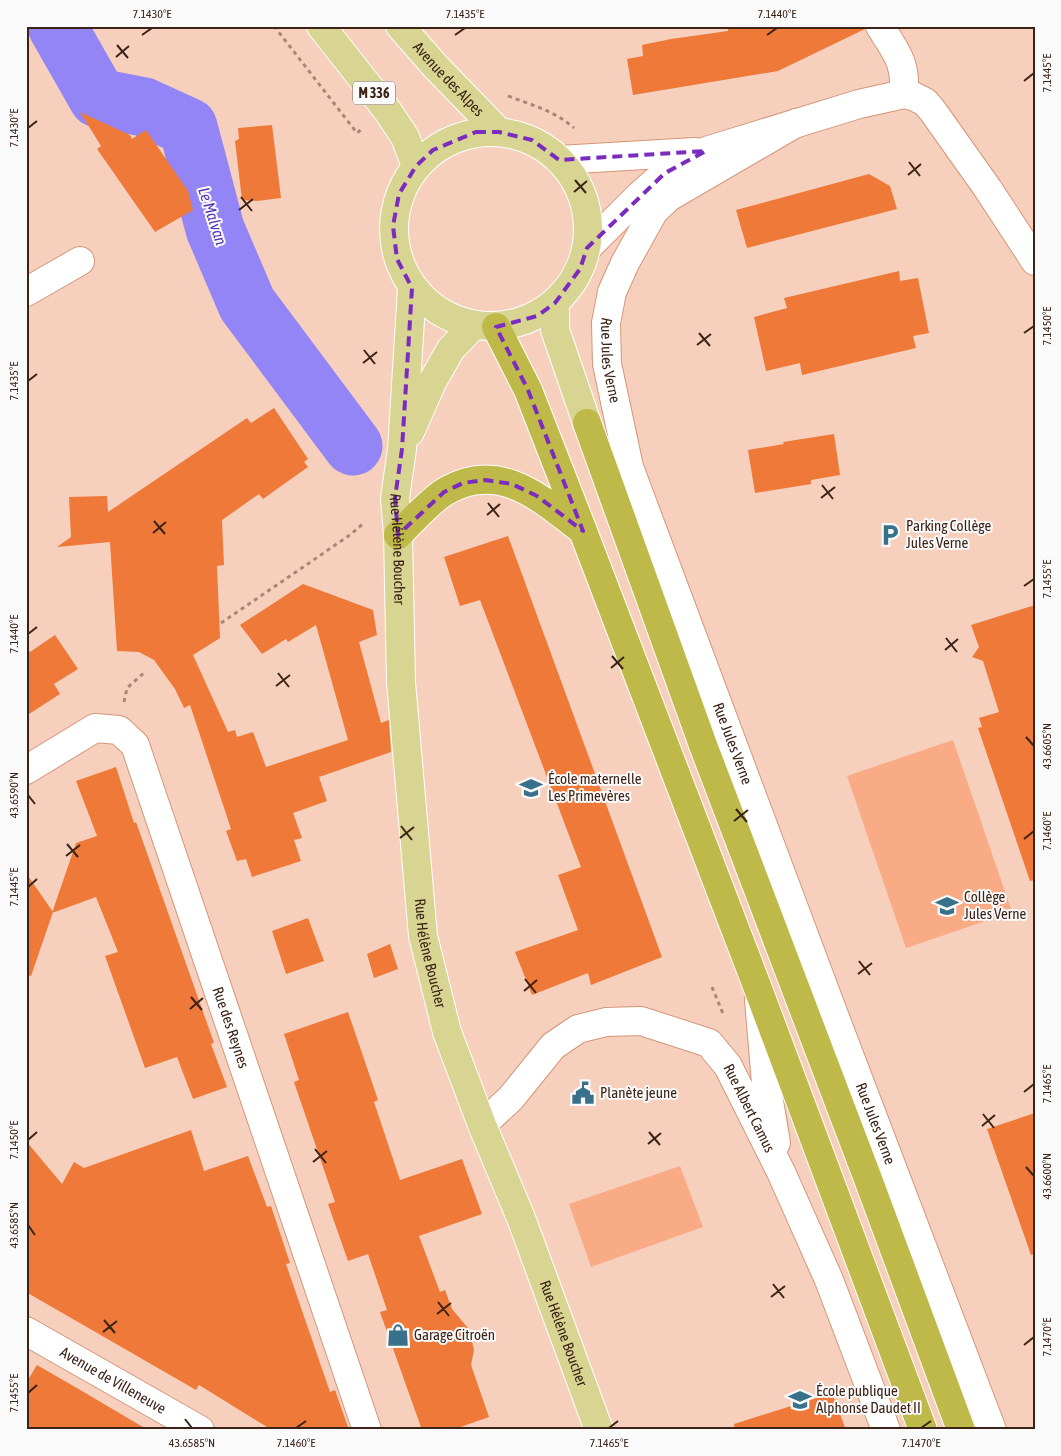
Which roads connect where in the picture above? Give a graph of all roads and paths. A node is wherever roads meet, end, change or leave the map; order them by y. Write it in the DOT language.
graph roads {
  1 [pos="274,26"];
  2 [pos="320,26"];
  3 [pos="400,26"];
  4 [pos="880,26"];
  5 [pos="904,94"];
  6 [pos="507,96"];
  7 [pos="796,123"];
  8 [pos="576,129"];
  9 [pos="499,132"];
  10 [pos="357,133"];
  11 [pos="706,151"];
  12 [pos="559,160"];
  13 [pos="416,166"];
  14 [pos="587,248"];
  15 [pos="80,261"];
  16 [pos="1035,261"];
  17 [pos="412,288"];
  18 [pos="26,292"];
  19 [pos="555,303"];
  20 [pos="485,326"];
  21 [pos="587,423"];
  22 [pos="402,449"];
  23 [pos="629,467"];
  24 [pos="394,498"];
  25 [pos="583,531"];
  26 [pos="398,535"];
  27 [pos="221,623"];
  28 [pos="146,671"];
  29 [pos="119,730"];
  30 [pos="26,770"];
  31 [pos="758,986"];
  32 [pos="712,987"];
  33 [pos="726,1021"];
  34 [pos="482,1125"];
  35 [pos="781,1172"];
  36 [pos="26,1331"];
  37 [pos="200,1430"];
  38 [pos="367,1430"];
  39 [pos="599,1430"];
  40 [pos="886,1430"];
  41 [pos="923,1430"];
  42 [pos="960,1430"];
  43 [pos="992,1430"];
  1 -- 10 [label="path"];
  2 -- 13 [label="main road, M 336"];
  3 -- 9 [label="main road, Avenue des Alpes"];
  4 -- 5 [label="street"];
  5 -- 7 [label="street, Rue Jules Verne"];
  5 -- 16 [label="street"];
  6 -- 8 [label="path"];
  7 -- 11 [label="street, Rue Jules Verne"];
  7 -- 23 [label="street, Rue Jules Verne"];
  9 -- 12 [label="main road"];
  9 -- 13 [label="main road"];
  11 -- 12 [label="street, Rue Jules Verne"];
  11 -- 14 [label="street, Rue Jules Verne"];
  12 -- 14 [label="main road"];
  13 -- 17 [label="main road"];
  14 -- 19 [label="main road"];
  15 -- 18 [label="street"];
  17 -- 20 [label="main road"];
  17 -- 22 [label="main road, Rue Hélène Boucher"];
  19 -- 20 [label="main road"];
  19 -- 21 [label="main road"];
  20 -- 22 [label="main road, Rue Hélène Boucher"];
  20 -- 25 [label="highway"];
  21 -- 23 [label="street"];
  21 -- 42 [label="highway"];
  22 -- 24 [label="main road, Rue Hélène Boucher"];
  23 -- 43 [label="street, Rue Jules Verne"];
  24 -- 26 [label="main road, Rue Hélène Boucher"];
  24 -- 27 [label="path"];
  25 -- 26 [label="highway"];
  25 -- 31 [label="highway"];
  26 -- 34 [label="main road, Rue Hélène Boucher"];
  28 -- 29 [label="path"];
  29 -- 30 [label="street"];
  29 -- 38 [label="street, Rue des Reynes"];
  31 -- 35 [label="street"];
  31 -- 41 [label="highway"];
  32 -- 33 [label="path"];
  34 -- 35 [label="street, Rue Albert Camus"];
  34 -- 39 [label="main road, Rue Hélène Boucher"];
  35 -- 40 [label="street, Rue Albert Camus"];
  36 -- 37 [label="street, Avenue de Villeneuve"];
}
